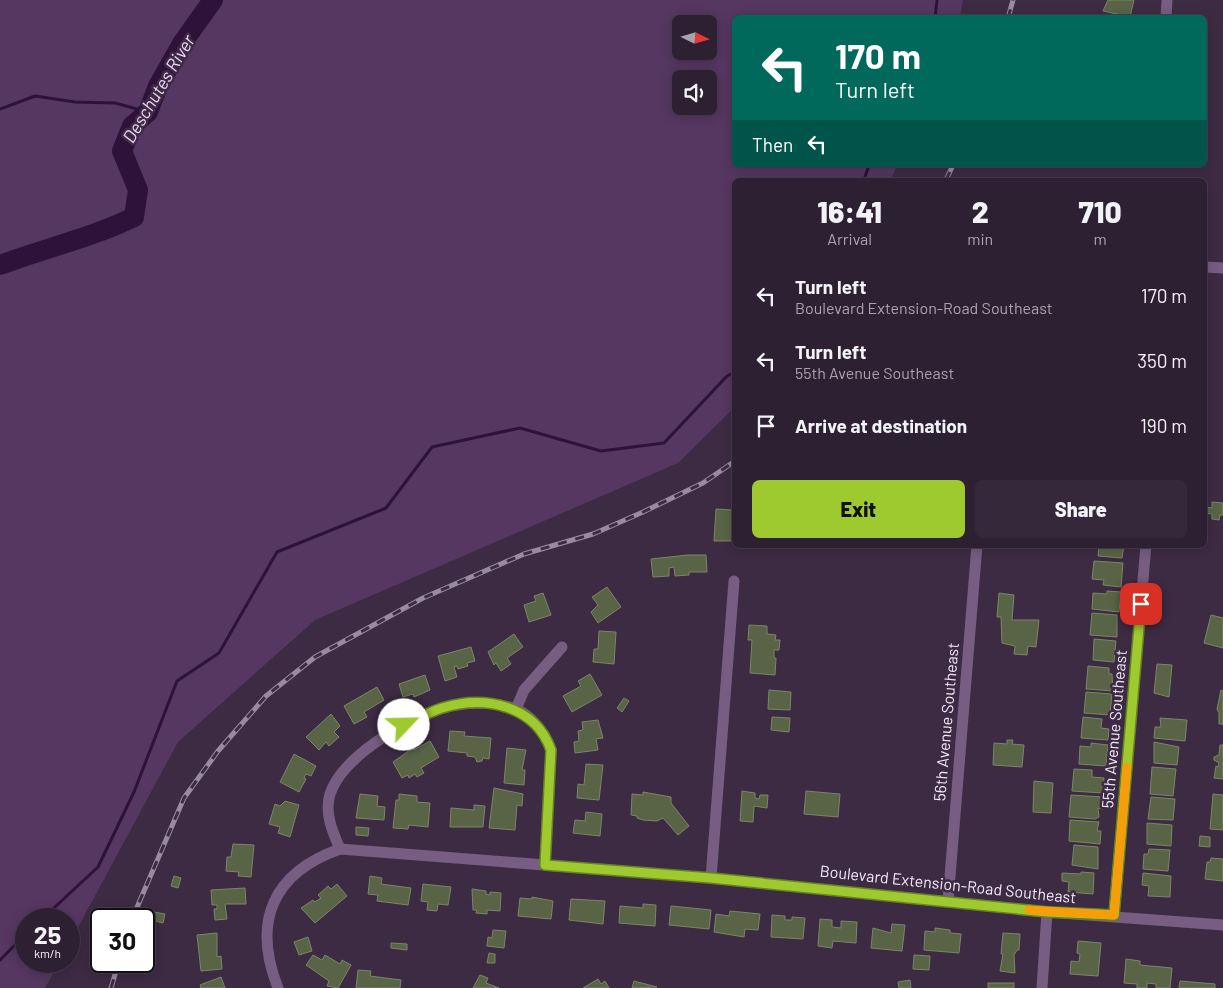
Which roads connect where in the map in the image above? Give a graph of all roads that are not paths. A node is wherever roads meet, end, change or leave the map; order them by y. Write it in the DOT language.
graph roads {
  1 [pos="1167,0"];
  2 [pos="1166,15"];
  3 [pos="1207,267"];
  4 [pos="1223,268"];
  5 [pos="977,548"];
  6 [pos="1146,548"];
  7 [pos="734,581"];
  8 [pos="562,647"];
  9 [pos="516,709"];
  10 [pos="340,849"];
  11 [pos="545,865"];
  12 [pos="711,878"];
  13 [pos="948,901"];
  14 [pos="1047,912"];
  15 [pos="1114,915"];
  16 [pos="1223,925"];
  17 [pos="278,988"];
  18 [pos="1042,988"];
  1 -- 2 [label="street"];
  3 -- 4 [label="street"];
  5 -- 13 [label="street, 56th Avenue Southeast"];
  6 -- 15 [label="street, 55th Avenue Southeast"];
  7 -- 12 [label="street"];
  8 -- 9 [label="street"];
  9 -- 10 [label="street"];
  9 -- 11 [label="street"];
  10 -- 11 [label="street, Boulevard Extension-Road Southeast"];
  10 -- 17 [label="street"];
  11 -- 12 [label="street, Boulevard Extension-Road Southeast"];
  12 -- 13 [label="street, Boulevard Extension-Road Southeast"];
  13 -- 14 [label="street, Boulevard Extension-Road Southeast"];
  14 -- 15 [label="street, Boulevard Extension-Road Southeast"];
  14 -- 18 [label="street"];
  15 -- 16 [label="street, Boulevard Extension-Road Southeast"];
}
